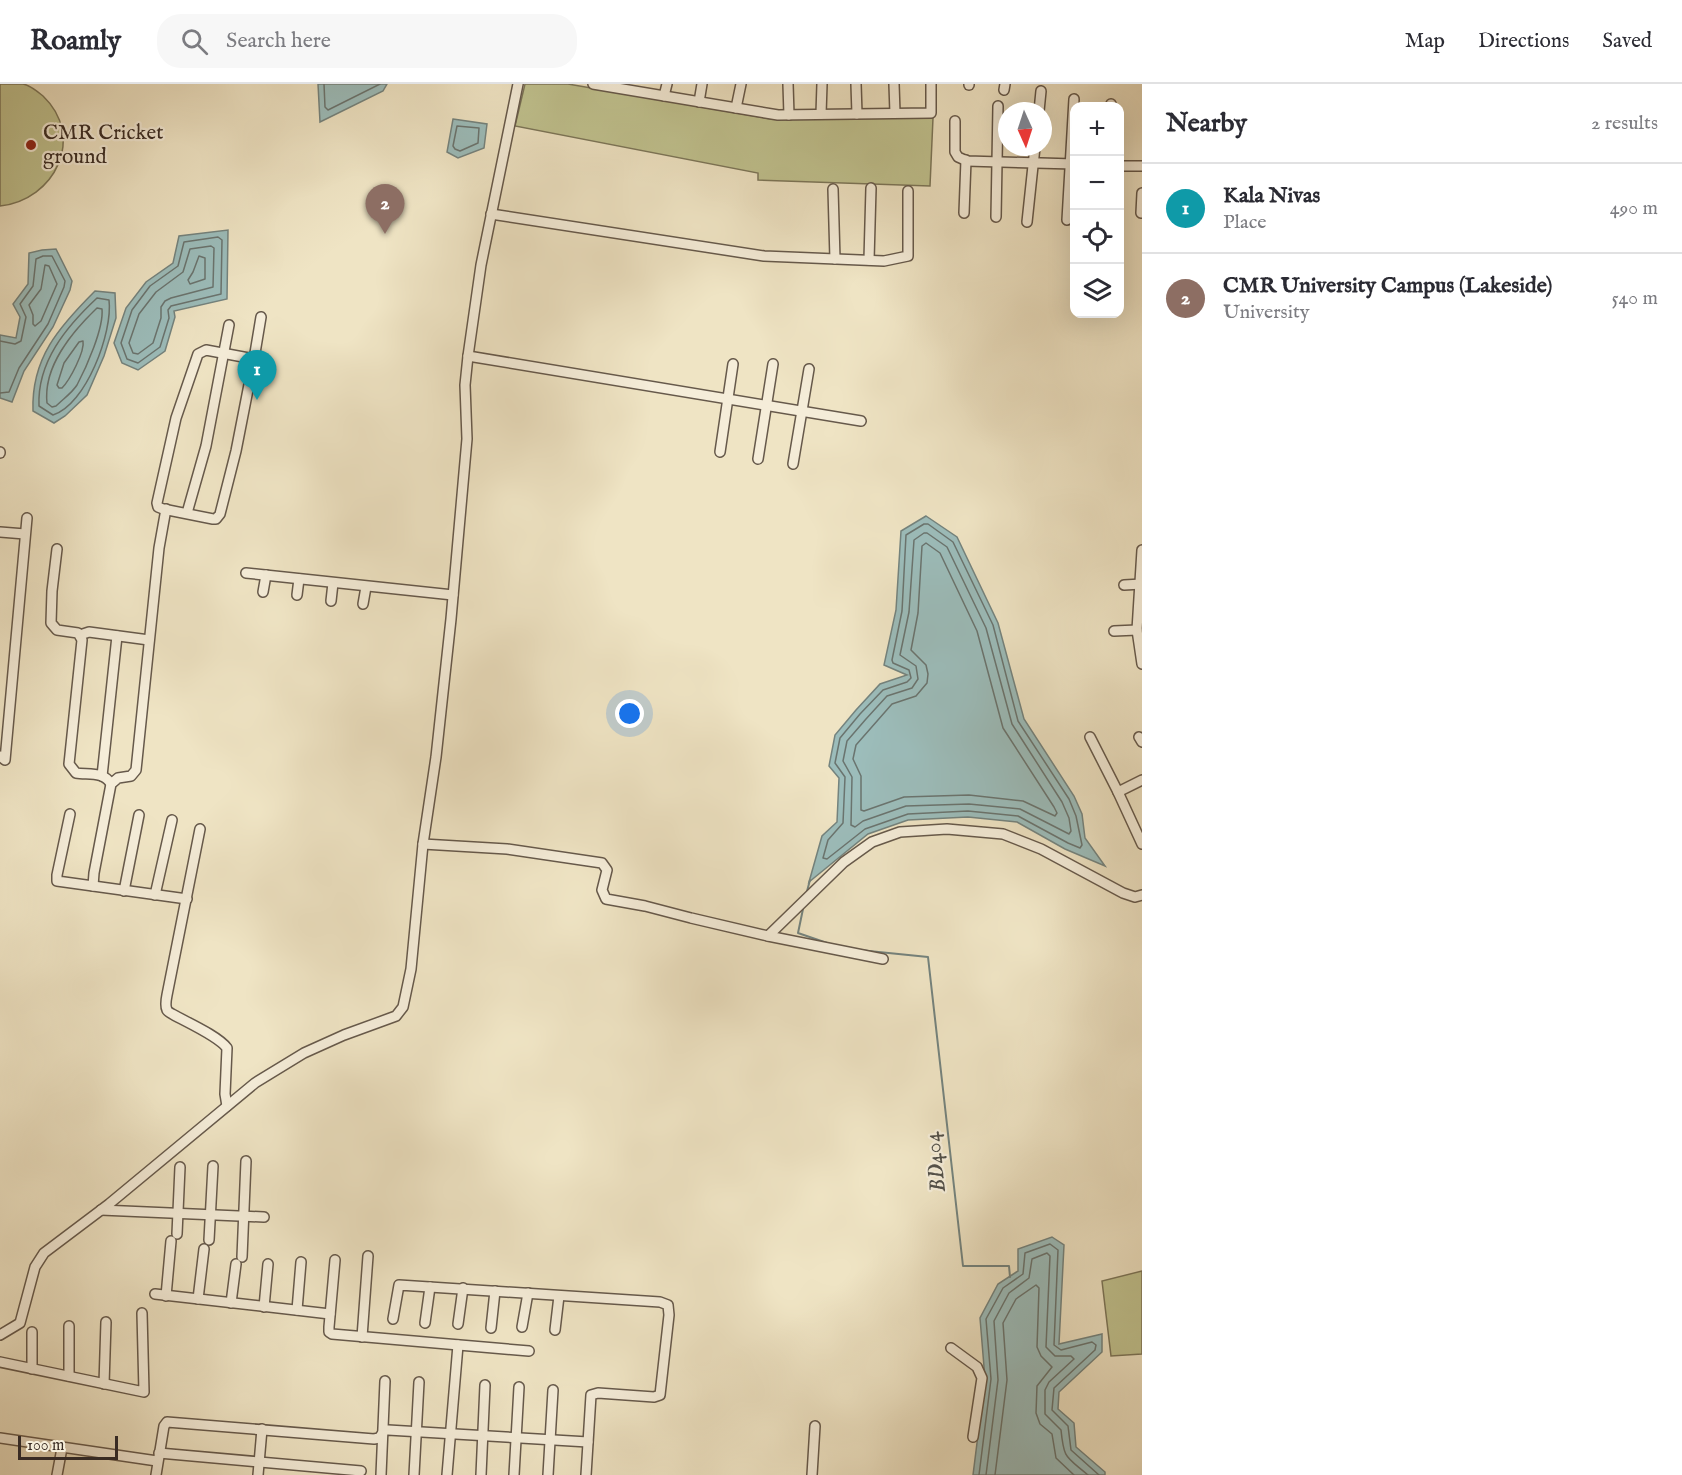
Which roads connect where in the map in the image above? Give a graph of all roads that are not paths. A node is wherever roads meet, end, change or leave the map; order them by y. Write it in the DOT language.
graph roads {
  1 [pos="518,84"];
  2 [pos="593,84"];
  3 [pos="667,84"];
  4 [pos="702,84"];
  5 [pos="741,84"];
  6 [pos="788,84"];
  7 [pos="822,84"];
  8 [pos="856,84"];
  9 [pos="894,84"];
  10 [pos="931,84"];
  11 [pos="1041,91"];
  12 [pos="664,96"];
  13 [pos="1074,99"];
  14 [pos="699,102"];
  15 [pos="1040,102"];
  16 [pos="998,106"];
  17 [pos="736,108"];
  18 [pos="895,113"];
  19 [pos="789,114"];
  20 [pos="821,114"];
  21 [pos="857,114"];
  22 [pos="955,121"];
  23 [pos="1034,156"];
  24 [pos="1072,156"];
  25 [pos="966,160"];
  26 [pos="997,162"];
  27 [pos="1033,164"];
  28 [pos="1070,164"];
  29 [pos="1124,166"];
  30 [pos="1142,166"];
  31 [pos="1070,186"];
  32 [pos="871,188"];
  33 [pos="833,189"];
  34 [pos="908,191"];
  35 [pos="1142,193"];
  36 [pos="964,213"];
  37 [pos="1141,213"];
  38 [pos="491,214"];
  39 [pos="996,217"];
  40 [pos="1067,220"];
  41 [pos="1027,222"];
  42 [pos="835,259"];
  43 [pos="869,260"];
  44 [pos="261,317"];
  45 [pos="229,325"];
  46 [pos="224,353"];
  47 [pos="468,356"];
  48 [pos="254,359"];
  49 [pos="772,363"];
  50 [pos="733,364"];
  51 [pos="809,369"];
  52 [pos="728,399"];
  53 [pos="766,406"];
  54 [pos="802,411"];
  55 [pos="861,421"];
  56 [pos="720,452"];
  57 [pos="758,459"];
  58 [pos="792,464"];
  59 [pos="166,509"];
  60 [pos="187,513"];
  61 [pos="27,518"];
  62 [pos="0,532"];
  63 [pos="25,534"];
  64 [pos="57,549"];
  65 [pos="1142,550"];
  66 [pos="246,573"];
  67 [pos="266,575"];
  68 [pos="300,579"];
  69 [pos="333,583"];
  70 [pos="1141,584"];
  71 [pos="1124,585"];
  72 [pos="366,586"];
  73 [pos="263,592"];
  74 [pos="297,595"];
  75 [pos="453,595"];
  76 [pos="331,601"];
  77 [pos="363,604"];
  78 [pos="1137,630"];
  79 [pos="1114,631"];
  80 [pos="80,635"];
  81 [pos="117,636"];
  82 [pos="149,640"];
  83 [pos="1142,664"];
  84 [pos="1090,737"];
  85 [pos="0,756"];
  86 [pos="102,776"];
  87 [pos="1142,780"];
  88 [pos="111,783"];
  89 [pos="1119,792"];
  90 [pos="70,814"];
  91 [pos="139,815"];
  92 [pos="172,820"];
  93 [pos="200,829"];
  94 [pos="423,844"];
  95 [pos="1142,844"];
  96 [pos="93,886"];
  97 [pos="124,891"];
  98 [pos="155,895"];
  99 [pos="1142,895"];
  100 [pos="187,899"];
  101 [pos="768,936"];
  102 [pos="883,959"];
  103 [pos="227,1106"];
  104 [pos="246,1161"];
  105 [pos="213,1166"];
  106 [pos="180,1167"];
  107 [pos="101,1210"];
  108 [pos="178,1213"];
  109 [pos="210,1215"];
  110 [pos="244,1216"];
  111 [pos="264,1217"];
  112 [pos="368,1256"];
  113 [pos="242,1257"];
  114 [pos="334,1260"];
  115 [pos="302,1262"];
  116 [pos="236,1264"];
  117 [pos="268,1264"];
  118 [pos="430,1287"];
  119 [pos="463,1288"];
  120 [pos="495,1290"];
  121 [pos="528,1293"];
  122 [pos="155,1294"];
  123 [pos="166,1296"];
  124 [pos="559,1296"];
  125 [pos="198,1299"];
  126 [pos="231,1303"];
  127 [pos="264,1306"];
  128 [pos="297,1310"];
  129 [pos="142,1313"];
  130 [pos="330,1314"];
  131 [pos="393,1319"];
  132 [pos="106,1323"];
  133 [pos="425,1323"];
  134 [pos="458,1324"];
  135 [pos="69,1326"];
  136 [pos="522,1327"];
  137 [pos="490,1328"];
  138 [pos="555,1330"];
  139 [pos="32,1332"];
  140 [pos="0,1335"];
  141 [pos="362,1337"];
  142 [pos="458,1345"];
  143 [pos="951,1348"];
  144 [pos="529,1351"];
  145 [pos="0,1362"];
  146 [pos="32,1370"];
  147 [pos="69,1376"];
  148 [pos="385,1381"];
  149 [pos="418,1383"];
  150 [pos="104,1384"];
  151 [pos="485,1384"];
  152 [pos="519,1388"];
  153 [pos="553,1390"];
  154 [pos="815,1426"];
  155 [pos="262,1429"];
  156 [pos="416,1431"];
  157 [pos="383,1432"];
  158 [pos="449,1434"];
  159 [pos="483,1436"];
  160 [pos="973,1437"];
  161 [pos="0,1438"];
  162 [pos="516,1438"];
  163 [pos="550,1440"];
  164 [pos="588,1442"];
  165 [pos="62,1448"];
  166 [pos="158,1457"];
  167 [pos="259,1462"];
  168 [pos="361,1471"];
  169 [pos="57,1475"];
  170 [pos="156,1475"];
  171 [pos="258,1475"];
  172 [pos="381,1475"];
  173 [pos="414,1475"];
  174 [pos="447,1475"];
  175 [pos="481,1475"];
  176 [pos="514,1475"];
  177 [pos="548,1475"];
  178 [pos="586,1475"];
  179 [pos="812,1475"];
  1 -- 38 [label="street"];
  2 -- 12 [label="street"];
  3 -- 12 [label="street"];
  4 -- 14 [label="street"];
  5 -- 17 [label="street"];
  6 -- 19 [label="street"];
  7 -- 20 [label="street"];
  8 -- 21 [label="street"];
  9 -- 18 [label="street"];
  10 -- 18 [label="street"];
  11 -- 15 [label="street"];
  12 -- 14 [label="street"];
  13 -- 24 [label="street"];
  14 -- 17 [label="street"];
  16 -- 26 [label="street"];
  17 -- 19 [label="street"];
  18 -- 21 [label="street"];
  19 -- 20 [label="street"];
  20 -- 21 [label="street"];
  22 -- 25 [label="street"];
  23 -- 27 [label="street"];
  25 -- 26 [label="street"];
  25 -- 36 [label="street"];
  26 -- 27 [label="street"];
  26 -- 39 [label="street"];
  27 -- 28 [label="street"];
  27 -- 41 [label="street"];
  29 -- 30 [label="street"];
  31 -- 40 [label="street"];
  32 -- 43 [label="street"];
  33 -- 42 [label="street"];
  34 -- 43 [label="street"];
  35 -- 37 [label="street"];
  38 -- 42 [label="street"];
  38 -- 47 [label="street"];
  42 -- 43 [label="street"];
  44 -- 48 [label="street"];
  45 -- 46 [label="street"];
  46 -- 48 [label="street"];
  46 -- 59 [label="street"];
  46 -- 60 [label="street"];
  47 -- 52 [label="street"];
  47 -- 75 [label="street"];
  48 -- 60 [label="street"];
  49 -- 53 [label="street"];
  50 -- 52 [label="street"];
  51 -- 54 [label="street"];
  52 -- 53 [label="street"];
  52 -- 56 [label="street"];
  53 -- 54 [label="street"];
  53 -- 57 [label="street"];
  54 -- 55 [label="street"];
  54 -- 58 [label="street"];
  59 -- 60 [label="street"];
  59 -- 82 [label="street"];
  61 -- 63 [label="street"];
  62 -- 63 [label="street"];
  63 -- 85 [label="street"];
  64 -- 80 [label="street"];
  65 -- 70 [label="street"];
  66 -- 67 [label="street"];
  67 -- 68 [label="street"];
  67 -- 73 [label="street"];
  68 -- 69 [label="street"];
  68 -- 74 [label="street"];
  69 -- 72 [label="street"];
  69 -- 76 [label="street"];
  70 -- 71 [label="street"];
  70 -- 78 [label="street"];
  72 -- 75 [label="street"];
  72 -- 77 [label="street"];
  75 -- 94 [label="street"];
  78 -- 79 [label="street"];
  78 -- 83 [label="street"];
  80 -- 81 [label="street"];
  80 -- 86 [label="street"];
  81 -- 82 [label="street"];
  81 -- 86 [label="street"];
  82 -- 88 [label="street"];
  84 -- 89 [label="street"];
  86 -- 88 [label="street"];
  87 -- 89 [label="street"];
  88 -- 96 [label="street"];
  89 -- 95 [label="street"];
  90 -- 96 [label="street"];
  91 -- 97 [label="street"];
  92 -- 98 [label="street"];
  93 -- 100 [label="street"];
  94 -- 101 [label="street"];
  94 -- 103 [label="street"];
  96 -- 97 [label="street"];
  97 -- 98 [label="street"];
  98 -- 100 [label="street"];
  99 -- 101 [label="street"];
  100 -- 103 [label="street"];
  101 -- 102 [label="street"];
  103 -- 107 [label="street"];
  104 -- 110 [label="street"];
  105 -- 109 [label="street"];
  106 -- 108 [label="street"];
  107 -- 108 [label="street"];
  107 -- 140 [label="street"];
  108 -- 109 [label="street"];
  108 -- 123 [label="street"];
  109 -- 110 [label="street"];
  109 -- 125 [label="street"];
  110 -- 111 [label="street"];
  110 -- 113 [label="street"];
  112 -- 141 [label="street"];
  114 -- 130 [label="street"];
  115 -- 128 [label="street"];
  116 -- 126 [label="street"];
  117 -- 127 [label="street"];
  118 -- 119 [label="street"];
  118 -- 131 [label="street"];
  118 -- 133 [label="street"];
  119 -- 120 [label="street"];
  119 -- 134 [label="street"];
  120 -- 121 [label="street"];
  120 -- 137 [label="street"];
  121 -- 124 [label="street"];
  121 -- 136 [label="street"];
  122 -- 123 [label="street"];
  123 -- 125 [label="street"];
  124 -- 138 [label="street"];
  124 -- 164 [label="street"];
  125 -- 126 [label="street"];
  126 -- 127 [label="street"];
  127 -- 128 [label="street"];
  128 -- 130 [label="street"];
  129 -- 150 [label="street"];
  130 -- 141 [label="street"];
  132 -- 150 [label="street"];
  135 -- 147 [label="street"];
  139 -- 146 [label="street"];
  141 -- 142 [label="street"];
  142 -- 144 [label="street"];
  142 -- 158 [label="street"];
  143 -- 160 [label="street"];
  145 -- 146 [label="street"];
  146 -- 147 [label="street"];
  147 -- 150 [label="street"];
  148 -- 157 [label="street"];
  149 -- 156 [label="street"];
  151 -- 159 [label="street"];
  152 -- 162 [label="street"];
  153 -- 163 [label="street"];
  154 -- 179 [label="street"];
  155 -- 157 [label="street"];
  155 -- 166 [label="street"];
  155 -- 167 [label="street"];
  156 -- 157 [label="street"];
  156 -- 158 [label="street"];
  156 -- 173 [label="street"];
  157 -- 172 [label="street"];
  158 -- 159 [label="street"];
  158 -- 174 [label="street"];
  159 -- 162 [label="street"];
  159 -- 175 [label="street"];
  161 -- 165 [label="street"];
  162 -- 163 [label="street"];
  162 -- 176 [label="street"];
  163 -- 164 [label="street"];
  163 -- 177 [label="street"];
  164 -- 178 [label="street"];
  165 -- 166 [label="street"];
  165 -- 169 [label="street"];
  166 -- 167 [label="street"];
  166 -- 170 [label="street"];
  167 -- 168 [label="street"];
  167 -- 171 [label="street"];
}
